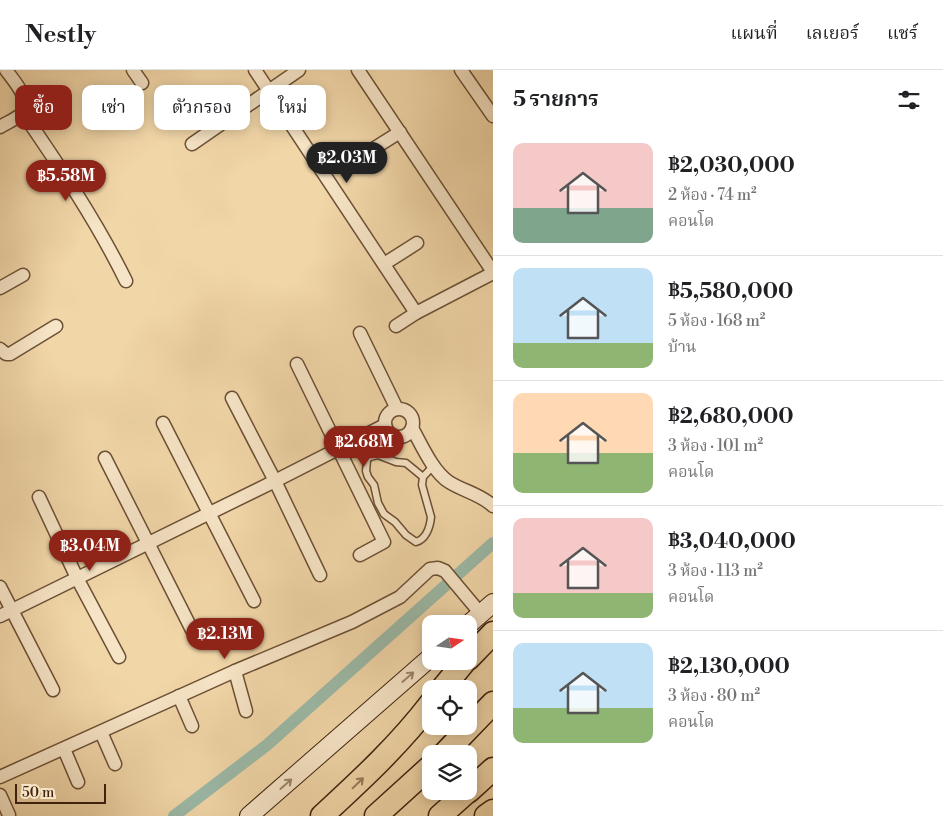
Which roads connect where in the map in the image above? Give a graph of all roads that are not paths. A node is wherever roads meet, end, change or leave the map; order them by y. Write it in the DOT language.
graph roads {
  1 [pos="6,70"];
  2 [pos="133,70"];
  3 [pos="255,70"];
  4 [pos="299,70"];
  5 [pos="358,70"];
  6 [pos="461,70"];
  7 [pos="142,83"];
  8 [pos="16,85"];
  9 [pos="266,85"];
  10 [pos="276,85"];
  11 [pos="260,96"];
  12 [pos="493,116"];
  13 [pos="15,118"];
  14 [pos="0,127"];
  15 [pos="35,130"];
  16 [pos="295,130"];
  17 [pos="400,132"];
  18 [pos="192,144"];
  19 [pos="362,156"];
  20 [pos="417,243"];
  21 [pos="384,264"];
  22 [pos="493,272"];
  23 [pos="23,275"];
  24 [pos="126,281"];
  25 [pos="0,288"];
  26 [pos="416,313"];
  27 [pos="56,326"];
  28 [pos="396,326"];
  29 [pos="360,333"];
  30 [pos="0,349"];
  31 [pos="297,364"];
  32 [pos="232,398"];
  33 [pos="397,409"];
  34 [pos="163,423"];
  35 [pos="385,425"];
  36 [pos="412,428"];
  37 [pos="339,448"];
  38 [pos="105,458"];
  39 [pos="434,465"];
  40 [pos="423,476"];
  41 [pos="275,481"];
  42 [pos="39,497"];
  43 [pos="493,506"];
  44 [pos="208,513"];
  45 [pos="147,543"];
  46 [pos="360,555"];
  47 [pos="320,575"];
  48 [pos="77,578"];
  49 [pos="0,586"];
  50 [pos="254,601"];
  51 [pos="12,610"];
  52 [pos="481,614"];
  53 [pos="0,616"];
  54 [pos="192,630"];
  55 [pos="493,633"];
  56 [pos="478,649"];
  57 [pos="119,657"];
  58 [pos="422,665"];
  59 [pos="458,670"];
  60 [pos="235,671"];
  61 [pos="449,680"];
  62 [pos="53,690"];
  63 [pos="179,696"];
  64 [pos="493,702"];
  65 [pos="246,710"];
  66 [pos="422,715"];
  67 [pos="192,726"];
  68 [pos="101,732"];
  69 [pos="452,745"];
  70 [pos="64,749"];
  71 [pos="114,764"];
  72 [pos="493,769"];
  73 [pos="422,774"];
  74 [pos="0,777"];
  75 [pos="78,782"];
  76 [pos="477,783"];
  77 [pos="0,795"];
  78 [pos="458,800"];
  79 [pos="493,811"];
  80 [pos="9,815"];
  81 [pos="249,816"];
  82 [pos="322,816"];
  83 [pos="376,816"];
  84 [pos="440,816"];
  85 [pos="486,816"];
  1 -- 8 [label="street"];
  2 -- 7 [label="street"];
  3 -- 9 [label="street"];
  4 -- 10 [label="street"];
  5 -- 17 [label="street"];
  6 -- 12 [label="street"];
  11 -- 18 [label="street"];
  13 -- 14 [label="street"];
  15 -- 24 [label="street"];
  16 -- 21 [label="street"];
  17 -- 19 [label="street"];
  17 -- 22 [label="street"];
  20 -- 21 [label="street"];
  21 -- 26 [label="street"];
  22 -- 26 [label="street"];
  23 -- 25 [label="street"];
  26 -- 28 [label="street"];
  27 -- 30 [label="street"];
  29 -- 33 [label="street"];
  31 -- 37 [label="street"];
  32 -- 41 [label="street"];
  33 -- 35 [label="street"];
  33 -- 36 [label="street"];
  34 -- 44 [label="street"];
  35 -- 36 [label="street"];
  35 -- 37 [label="street"];
  36 -- 39 [label="street"];
  37 -- 41 [label="street"];
  37 -- 46 [label="street"];
  38 -- 45 [label="street"];
  39 -- 40 [label="lane"];
  39 -- 43 [label="street"];
  40 -- 40 [label="lane"];
  41 -- 44 [label="street"];
  41 -- 47 [label="street"];
  42 -- 48 [label="street"];
  44 -- 45 [label="street"];
  44 -- 50 [label="street"];
  45 -- 48 [label="street"];
  45 -- 54 [label="street"];
  48 -- 51 [label="street"];
  48 -- 57 [label="street"];
  49 -- 51 [label="street"];
  51 -- 53 [label="street"];
  51 -- 62 [label="street"];
  52 -- 60 [label="street"];
  55 -- 56 [label="highway"];
  81 -- 58 [label="main road, one-way"];
  59 -- 61 [label="highway"];
  60 -- 63 [label="street"];
  60 -- 65 [label="street"];
  63 -- 67 [label="street"];
  63 -- 68 [label="street"];
  64 -- 69 [label="highway"];
  82 -- 66 [label="highway, one-way"];
  68 -- 70 [label="street"];
  68 -- 71 [label="street"];
  70 -- 74 [label="street"];
  70 -- 75 [label="street"];
  72 -- 76 [label="highway"];
  73 -- 83 [label="highway"];
  77 -- 80 [label="street"];
  78 -- 84 [label="highway"];
  79 -- 85 [label="highway"];
}
